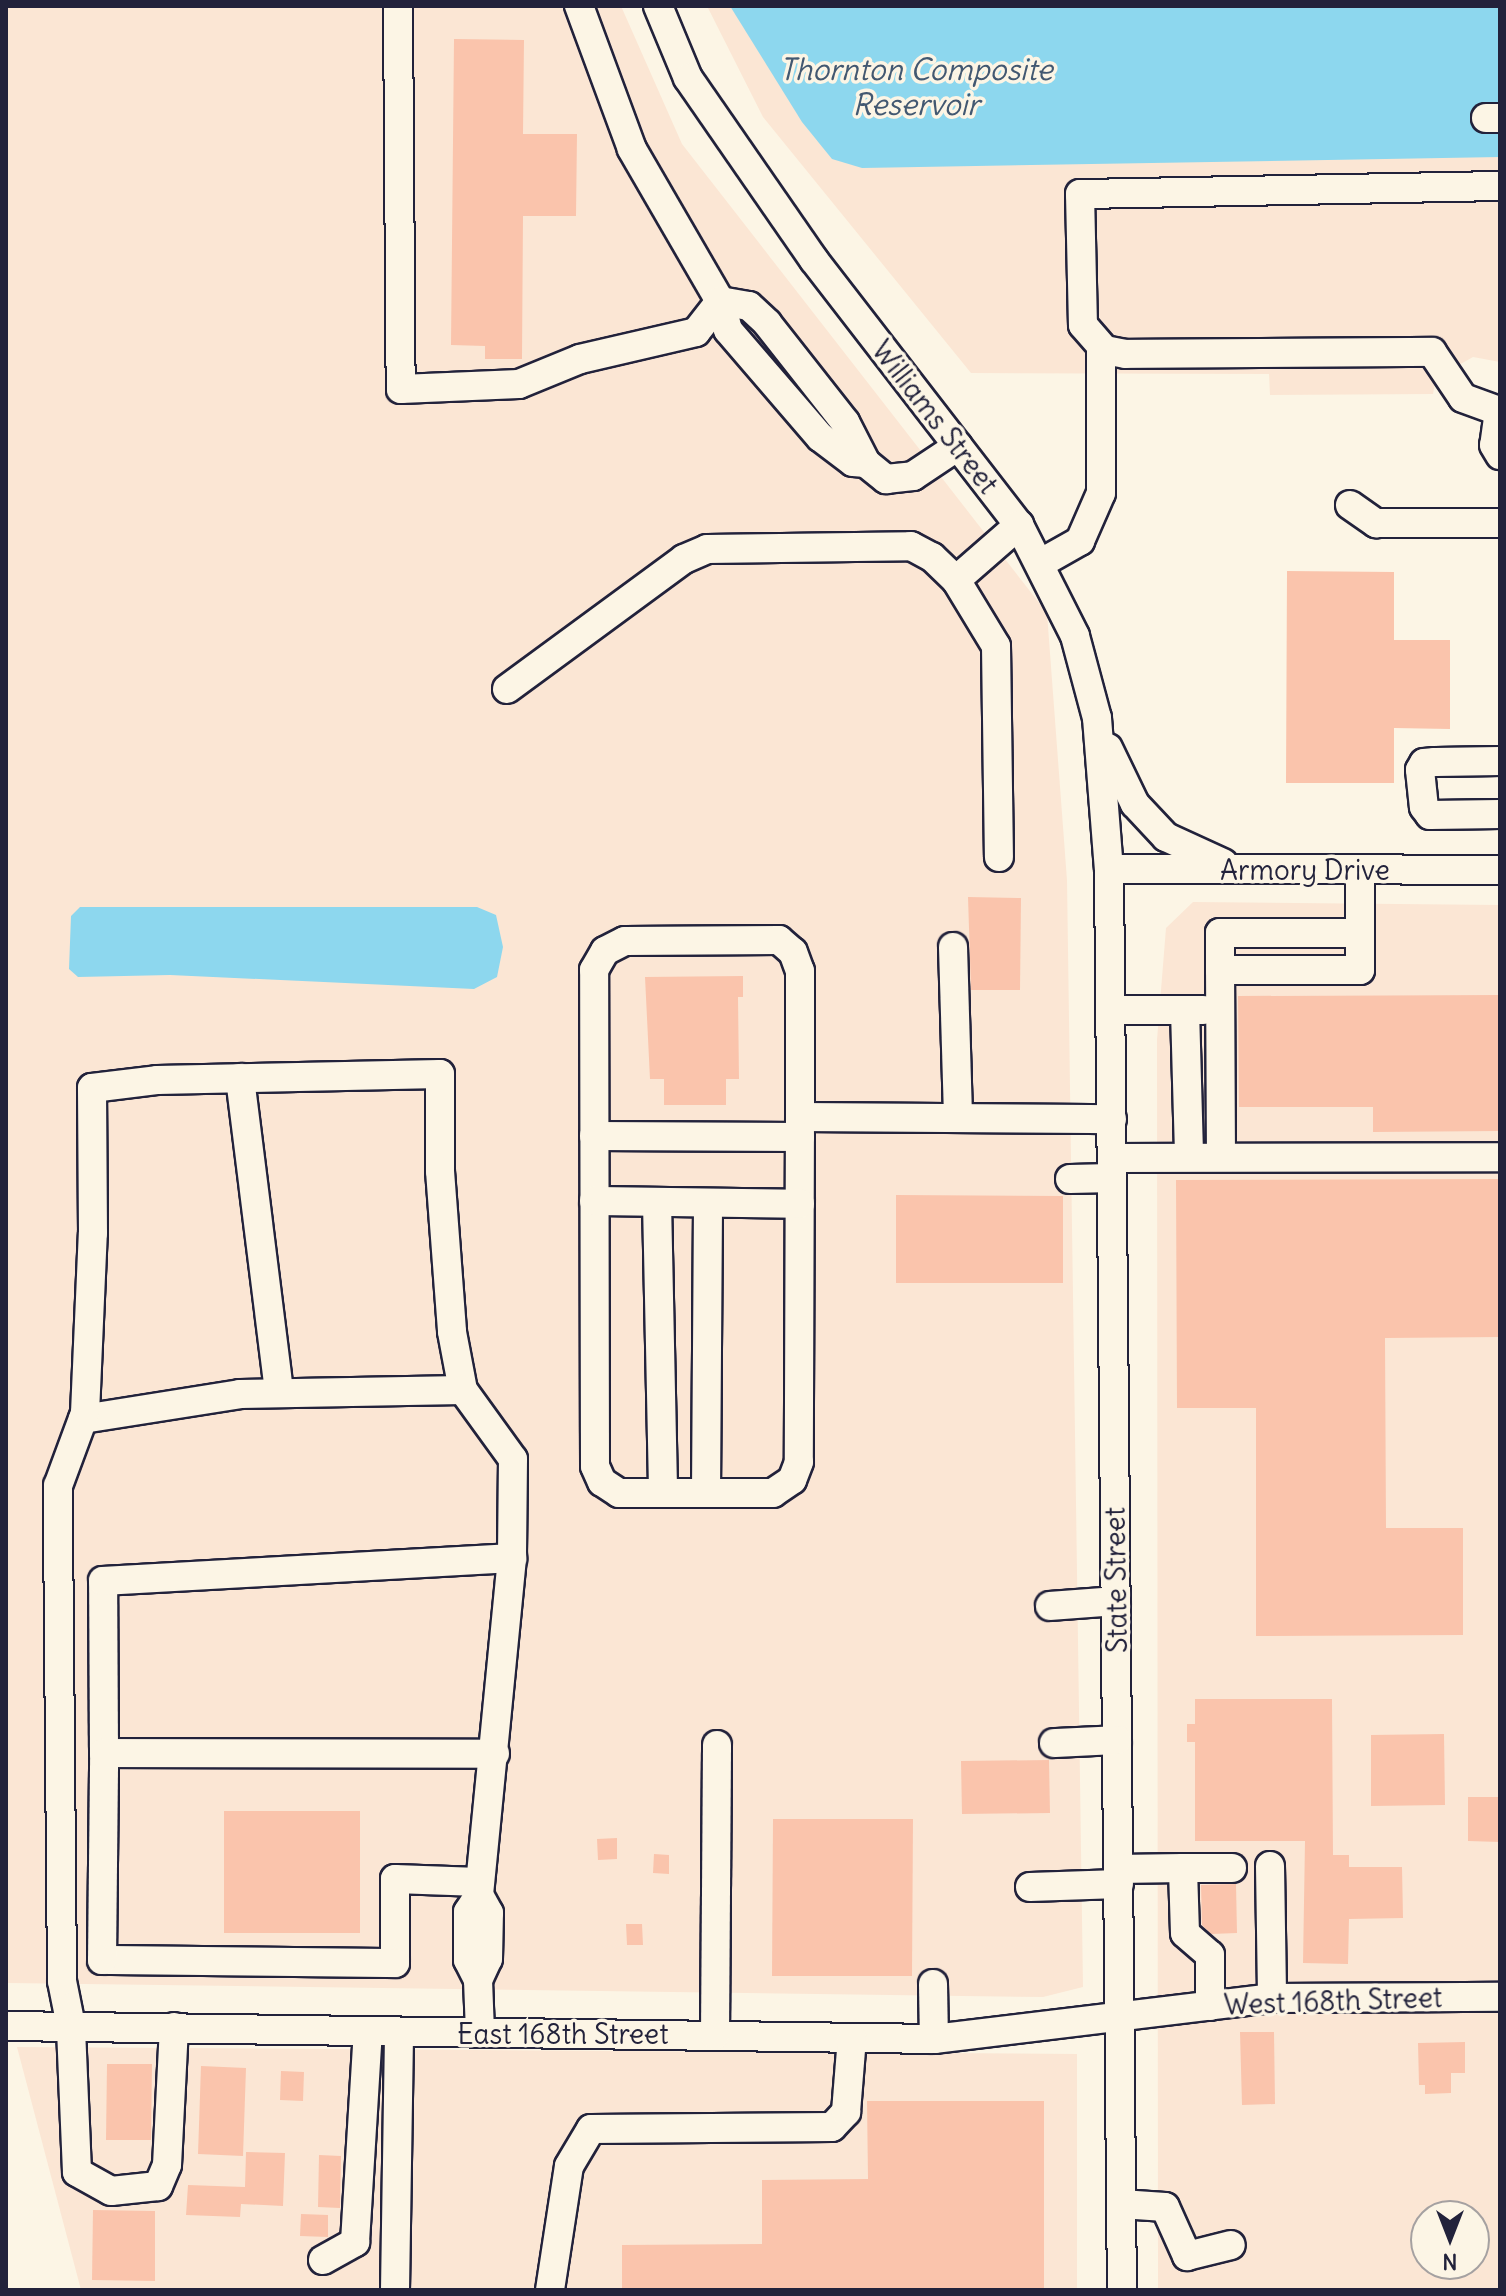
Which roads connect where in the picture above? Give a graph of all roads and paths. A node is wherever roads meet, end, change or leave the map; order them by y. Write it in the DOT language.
graph roads {
  1 [pos="398,6"];
  2 [pos="579,6"];
  3 [pos="658,6"];
  4 [pos="1500,186"];
  5 [pos="720,301"];
  6 [pos="1101,347"];
  7 [pos="1499,411"];
  8 [pos="958,446"];
  9 [pos="1500,455"];
  10 [pos="1350,505"];
  11 [pos="1500,523"];
  12 [pos="1019,525"];
  13 [pos="1041,563"];
  14 [pos="956,580"];
  15 [pos="507,689"];
  16 [pos="1097,718"];
  17 [pos="1500,761"];
  18 [pos="1500,814"];
  19 [pos="999,857"];
  20 [pos="1109,869"];
  21 [pos="1243,870"];
  22 [pos="1360,870"];
  23 [pos="1500,870"];
  24 [pos="953,947"];
  25 [pos="1111,1010"];
  26 [pos="1185,1010"];
  27 [pos="1220,1010"];
  28 [pos="240,1078"];
  29 [pos="958,1118"];
  30 [pos="1112,1119"];
  31 [pos="800,1127"];
  32 [pos="594,1136"];
  33 [pos="1189,1157"];
  34 [pos="1221,1157"];
  35 [pos="1500,1157"];
  36 [pos="1112,1168"];
  37 [pos="1070,1179"];
  38 [pos="594,1201"];
  39 [pos="657,1202"];
  40 [pos="708,1203"];
  41 [pos="800,1204"];
  42 [pos="463,1390"];
  43 [pos="279,1393"];
  44 [pos="83,1419"];
  45 [pos="663,1493"];
  46 [pos="706,1493"];
  47 [pos="512,1558"];
  48 [pos="1116,1601"];
  49 [pos="1050,1606"];
  50 [pos="1117,1740"];
  51 [pos="1054,1743"];
  52 [pos="717,1745"];
  53 [pos="104,1753"];
  54 [pos="495,1754"];
  55 [pos="1270,1866"];
  56 [pos="1183,1868"];
  57 [pos="1232,1868"];
  58 [pos="1118,1876"];
  59 [pos="1030,1887"];
  60 [pos="479,1888"];
  61 [pos="933,1984"];
  62 [pos="1500,1997"];
  63 [pos="1272,1998"];
  64 [pos="1210,2006"];
  65 [pos="1120,2019"];
  66 [pos="6,2026"];
  67 [pos="71,2026"];
  68 [pos="174,2027"];
  69 [pos="368,2032"];
  70 [pos="399,2032"];
  71 [pos="480,2033"];
  72 [pos="715,2035"];
  73 [pos="852,2038"];
  74 [pos="934,2039"];
  75 [pos="1121,2204"];
  76 [pos="1231,2245"];
  77 [pos="323,2260"];
  78 [pos="395,2290"];
  79 [pos="550,2290"];
  80 [pos="1122,2290"];
  1 -- 5 [label="street"];
  2 -- 5 [label="street"];
  3 -- 8 [label="street, Williams Street"];
  4 -- 6 [label="street"];
  5 -- 8 [label="street"];
  6 -- 7 [label="street"];
  6 -- 13 [label="street"];
  7 -- 9 [label="street"];
  8 -- 12 [label="street, Williams Street"];
  10 -- 11 [label="street"];
  12 -- 13 [label="street, Williams Street"];
  12 -- 14 [label="street"];
  13 -- 16 [label="street, Williams Street"];
  14 -- 15 [label="street"];
  14 -- 19 [label="street"];
  16 -- 20 [label="street, Williams Street"];
  16 -- 21 [label="street"];
  17 -- 18 [label="street"];
  20 -- 21 [label="street, Armory Drive"];
  20 -- 25 [label="street, State Street"];
  21 -- 22 [label="street, Armory Drive"];
  22 -- 23 [label="street, Armory Drive"];
  22 -- 27 [label="street"];
  24 -- 29 [label="street"];
  25 -- 26 [label="street"];
  25 -- 30 [label="street, State Street"];
  26 -- 27 [label="street"];
  26 -- 33 [label="street"];
  27 -- 34 [label="street"];
  28 -- 42 [label="street"];
  28 -- 43 [label="street"];
  28 -- 44 [label="street"];
  29 -- 30 [label="street"];
  29 -- 31 [label="street"];
  30 -- 36 [label="street, State Street"];
  31 -- 32 [label="street"];
  31 -- 32 [label="street"];
  31 -- 41 [label="street"];
  32 -- 38 [label="street"];
  33 -- 34 [label="street"];
  33 -- 36 [label="street"];
  34 -- 35 [label="street"];
  36 -- 37 [label="street"];
  36 -- 48 [label="street, State Street"];
  38 -- 39 [label="street"];
  38 -- 45 [label="street"];
  39 -- 40 [label="street"];
  39 -- 45 [label="street"];
  40 -- 41 [label="street"];
  40 -- 46 [label="street"];
  41 -- 46 [label="street"];
  42 -- 43 [label="street"];
  42 -- 47 [label="street"];
  43 -- 44 [label="street"];
  44 -- 67 [label="street"];
  45 -- 46 [label="street"];
  47 -- 53 [label="street"];
  47 -- 54 [label="street"];
  48 -- 49 [label="street"];
  48 -- 50 [label="street, State Street"];
  50 -- 51 [label="street"];
  50 -- 58 [label="street, State Street"];
  52 -- 72 [label="street"];
  53 -- 54 [label="street"];
  53 -- 60 [label="street"];
  54 -- 60 [label="street"];
  55 -- 63 [label="street"];
  56 -- 57 [label="street"];
  56 -- 58 [label="street"];
  56 -- 64 [label="street"];
  58 -- 59 [label="street"];
  58 -- 65 [label="street, State Street"];
  60 -- 71 [label="street"];
  61 -- 74 [label="street"];
  62 -- 63 [label="street, West 168th Street"];
  63 -- 64 [label="street, West 168th Street"];
  64 -- 65 [label="street, West 168th Street"];
  65 -- 74 [label="street, East 168th Street"];
  65 -- 75 [label="street, State Street"];
  66 -- 67 [label="street, East 168th Street"];
  67 -- 68 [label="street, East 168th Street"];
  67 -- 68 [label="street"];
  68 -- 69 [label="street, East 168th Street"];
  69 -- 70 [label="street, East 168th Street"];
  69 -- 77 [label="street"];
  70 -- 71 [label="street, East 168th Street"];
  70 -- 78 [label="street"];
  71 -- 72 [label="street, East 168th Street"];
  72 -- 73 [label="street, East 168th Street"];
  73 -- 74 [label="street, East 168th Street"];
  73 -- 79 [label="street"];
  75 -- 76 [label="street"];
  75 -- 80 [label="street, State Street"];
}
